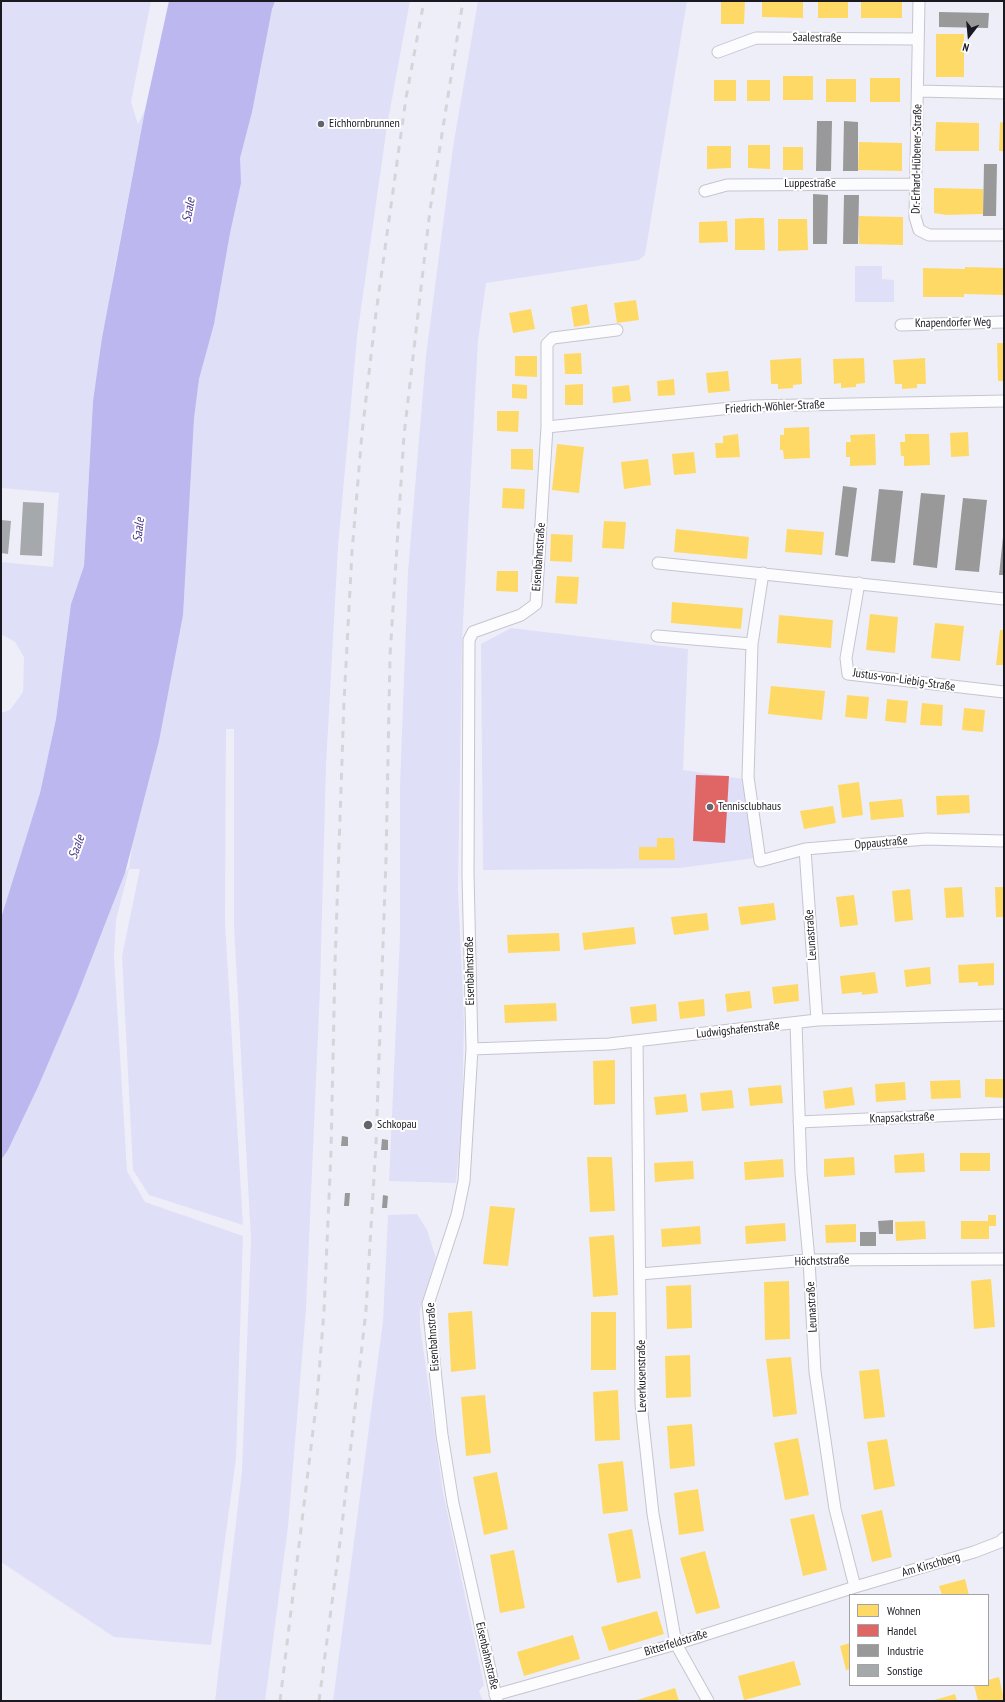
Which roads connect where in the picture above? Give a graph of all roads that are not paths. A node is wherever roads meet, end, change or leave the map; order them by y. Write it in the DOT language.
graph roads {
  1 [pos="919,1"];
  2 [pos="918,39"];
  3 [pos="718,52"];
  4 [pos="918,90"];
  5 [pos="1004,93"];
  6 [pos="915,184"];
  7 [pos="705,191"];
  8 [pos="1004,235"];
  9 [pos="1004,322"];
  10 [pos="901,325"];
  11 [pos="617,330"];
  12 [pos="1004,401"];
  13 [pos="547,427"];
  14 [pos="658,563"];
  15 [pos="763,573"];
  16 [pos="859,583"];
  17 [pos="1004,599"];
  18 [pos="657,636"];
  19 [pos="752,644"];
  20 [pos="1004,692"];
  21 [pos="1004,842"];
  22 [pos="805,849"];
  23 [pos="1004,1015"];
  24 [pos="817,1020"];
  25 [pos="796,1024"];
  26 [pos="637,1041"];
  27 [pos="472,1049"];
  28 [pos="1004,1113"];
  29 [pos="799,1122"];
  30 [pos="1004,1259"];
  31 [pos="809,1260"];
  32 [pos="640,1274"];
  33 [pos="1004,1538"];
  34 [pos="855,1587"];
  35 [pos="676,1644"];
  36 [pos="496,1698"];
  37 [pos="708,1701"];
  1 -- 2 [label="street, Dr.-Erhard-Hübener-Straße"];
  2 -- 3 [label="street, Saalestraße"];
  2 -- 4 [label="street, Dr.-Erhard-Hübener-Straße"];
  4 -- 5 [label="street"];
  4 -- 6 [label="street, Dr.-Erhard-Hübener-Straße"];
  6 -- 7 [label="street, Luppestraße"];
  6 -- 8 [label="street, Dr.-Erhard-Hübener-Straße"];
  9 -- 10 [label="street, Knapendorfer Weg"];
  11 -- 13 [label="street, Eisenbahnstraße"];
  12 -- 13 [label="street, Friedrich-Wöhler-Straße"];
  13 -- 27 [label="street, Eisenbahnstraße"];
  14 -- 15 [label="street"];
  15 -- 16 [label="street"];
  15 -- 19 [label="street"];
  16 -- 17 [label="street"];
  16 -- 20 [label="street, Justus-von-Liebig-Straße"];
  18 -- 19 [label="street"];
  19 -- 22 [label="street, Oppaustraße"];
  21 -- 22 [label="street, Oppaustraße"];
  22 -- 24 [label="street, Leunastraße"];
  23 -- 24 [label="street, Ludwigshafenstraße"];
  24 -- 25 [label="street, Ludwigshafenstraße"];
  25 -- 26 [label="street, Ludwigshafenstraße"];
  25 -- 29 [label="street, Leunastraße"];
  26 -- 27 [label="street, Ludwigshafenstraße"];
  26 -- 32 [label="street, Leverkusenstraße"];
  27 -- 36 [label="street, Eisenbahnstraße"];
  28 -- 29 [label="street, Knapsackstraße"];
  29 -- 31 [label="street, Leunastraße"];
  30 -- 31 [label="street, Höchststraße"];
  31 -- 32 [label="street, Höchststraße"];
  31 -- 34 [label="street, Leunastraße"];
  32 -- 35 [label="street, Leverkusenstraße"];
  33 -- 34 [label="street, Am Kirschberg"];
  34 -- 35 [label="street, Bitterfeldstraße"];
  35 -- 36 [label="street, Bitterfeldstraße"];
  35 -- 37 [label="street, Leverkusenstraße"];
}
